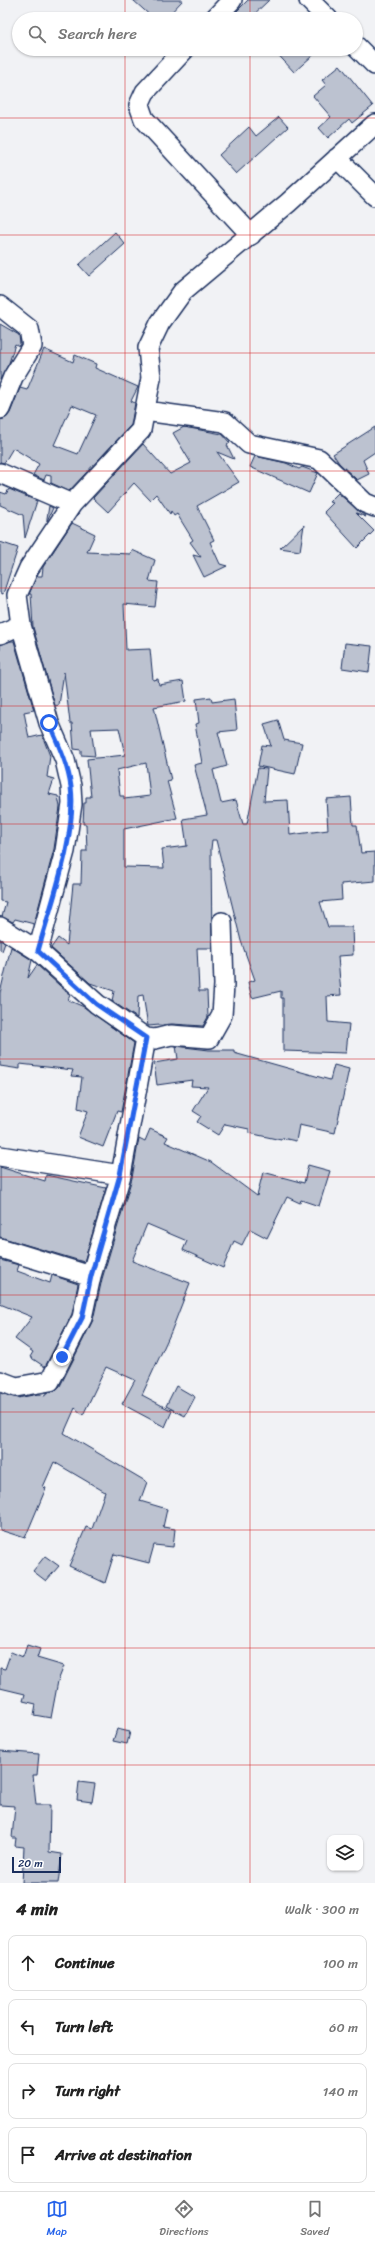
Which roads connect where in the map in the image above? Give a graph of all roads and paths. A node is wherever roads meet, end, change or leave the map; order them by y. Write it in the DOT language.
graph roads {
  1 [pos="232,0"];
  2 [pos="309,0"];
  3 [pos="221,12"];
  4 [pos="321,12"];
  5 [pos="363,53"];
  6 [pos="179,56"];
  7 [pos="375,65"];
  8 [pos="375,124"];
  9 [pos="337,158"];
  10 [pos="375,196"];
  11 [pos="251,235"];
  12 [pos="0,306"];
  13 [pos="0,409"];
  14 [pos="145,411"];
  15 [pos="0,473"];
  16 [pos="72,504"];
  17 [pos="375,507"];
  18 [pos="22,625"];
  19 [pos="0,634"];
  20 [pos="222,922"];
  21 [pos="0,927"];
  22 [pos="38,951"];
  23 [pos="146,1038"];
  24 [pos="0,1156"];
  25 [pos="120,1175"];
  26 [pos="0,1248"];
  27 [pos="91,1276"];
  28 [pos="0,1381"];
  1 -- 3 [label="street"];
  2 -- 4 [label="street"];
  5 -- 7 [label="street"];
  6 -- 11 [label="street"];
  8 -- 9 [label="street"];
  9 -- 10 [label="street"];
  9 -- 11 [label="street"];
  11 -- 14 [label="street"];
  12 -- 13 [label="street"];
  14 -- 16 [label="street"];
  14 -- 17 [label="street"];
  15 -- 16 [label="street"];
  16 -- 18 [label="street"];
  18 -- 19 [label="street"];
  18 -- 22 [label="street"];
  20 -- 23 [label="street"];
  21 -- 22 [label="street"];
  22 -- 23 [label="street"];
  23 -- 25 [label="street"];
  24 -- 25 [label="street"];
  25 -- 27 [label="street"];
  26 -- 27 [label="street"];
  27 -- 28 [label="street"];
}
